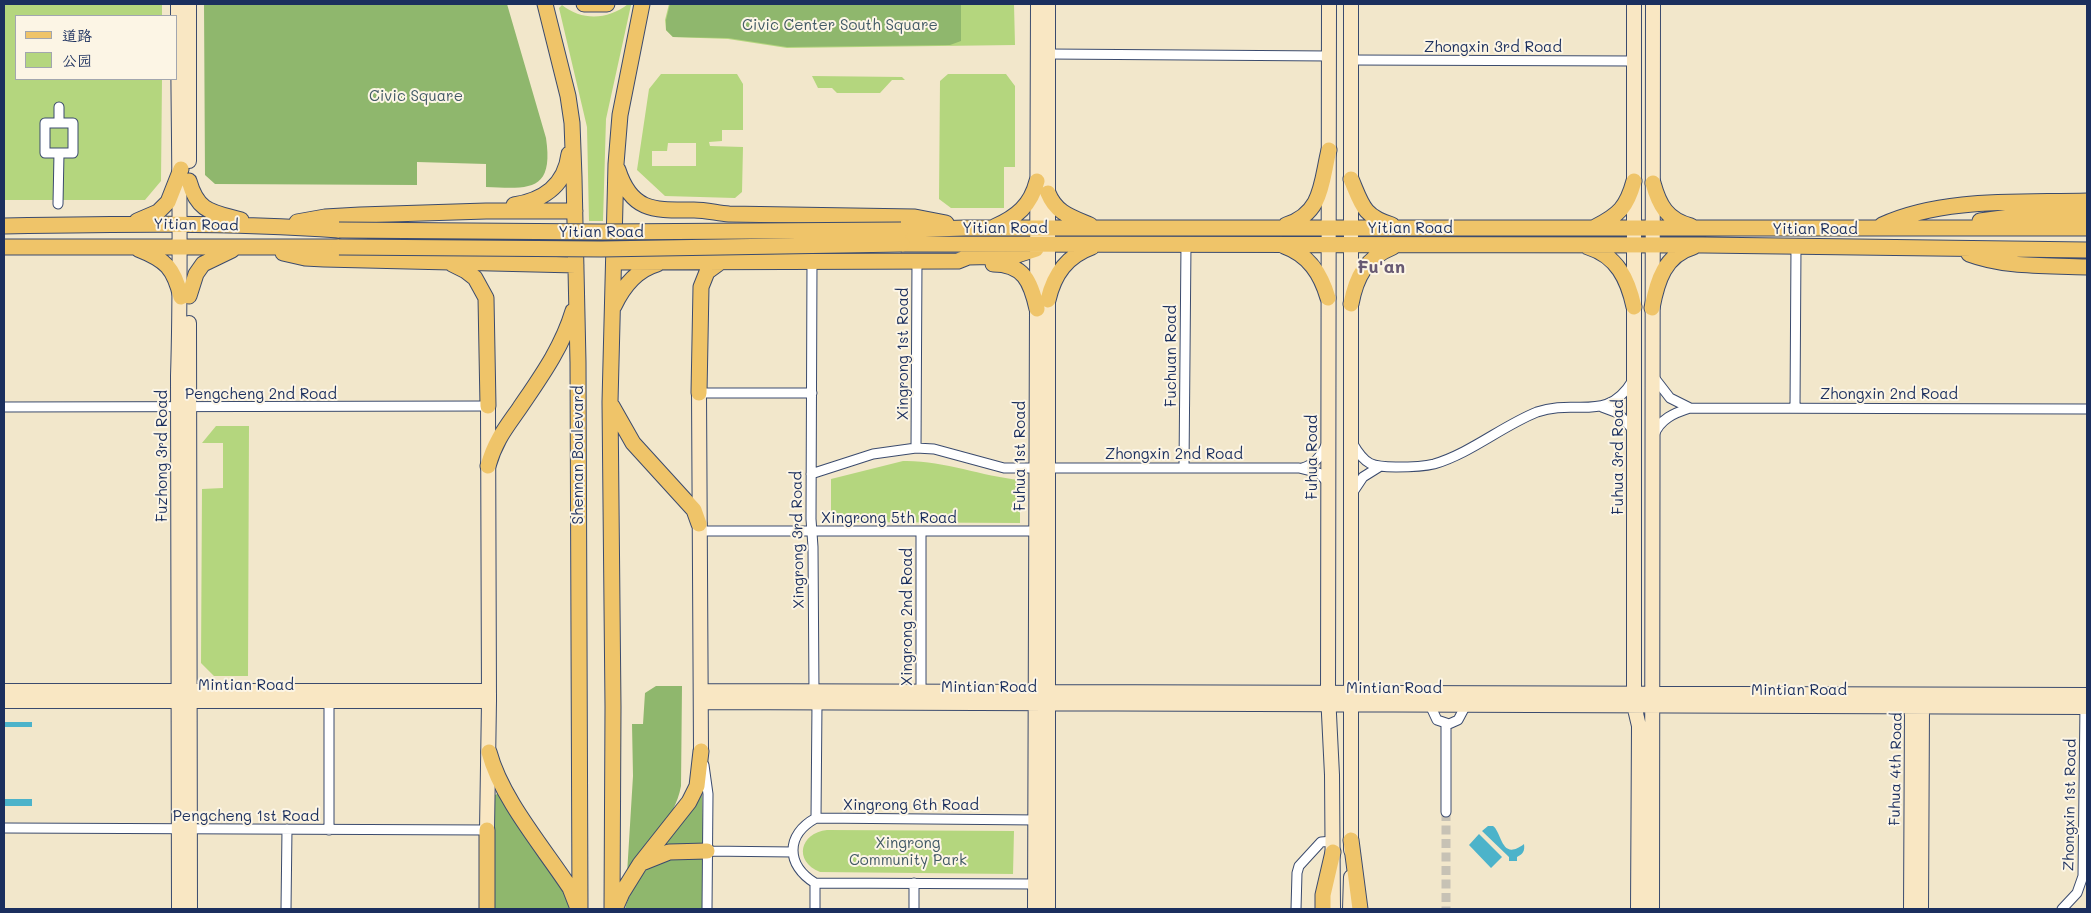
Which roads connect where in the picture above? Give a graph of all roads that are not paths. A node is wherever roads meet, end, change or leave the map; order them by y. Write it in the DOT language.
graph roads {
  1 [pos="178,4"];
  2 [pos="189,4"];
  3 [pos="545,4"];
  4 [pos="584,4"];
  5 [pos="607,4"];
  6 [pos="642,4"];
  7 [pos="647,4"];
  8 [pos="1038,4"];
  9 [pos="1048,4"];
  10 [pos="1329,4"];
  11 [pos="1351,4"];
  12 [pos="1634,4"];
  13 [pos="1653,4"];
  14 [pos="638,21"];
  15 [pos="1048,54"];
  16 [pos="1329,56"];
  17 [pos="1351,60"];
  18 [pos="1634,61"];
  19 [pos="59,107"];
  20 [pos="59,123"];
  21 [pos="572,123"];
  22 [pos="1328,150"];
  23 [pos="59,153"];
  24 [pos="616,164"];
  25 [pos="185,175"];
  26 [pos="1351,179"];
  27 [pos="1037,181"];
  28 [pos="1634,181"];
  29 [pos="1652,183"];
  30 [pos="1048,193"];
  31 [pos="2087,201"];
  32 [pos="58,204"];
  33 [pos="486,211"];
  34 [pos="575,211"];
  35 [pos="2087,215"];
  36 [pos="2009,223"];
  37 [pos="133,224"];
  38 [pos="184,225"];
  39 [pos="4,226"];
  40 [pos="261,226"];
  41 [pos="282,226"];
  42 [pos="965,228"];
  43 [pos="992,228"];
  44 [pos="1043,228"];
  45 [pos="1098,228"];
  46 [pos="1276,228"];
  47 [pos="1328,228"];
  48 [pos="1351,228"];
  49 [pos="1403,228"];
  50 [pos="1593,228"];
  51 [pos="1634,228"];
  52 [pos="1652,228"];
  53 [pos="1705,228"];
  54 [pos="2087,228"];
  55 [pos="1874,229"];
  56 [pos="901,237"];
  57 [pos="925,244"];
  58 [pos="1099,244"];
  59 [pos="1186,244"];
  60 [pos="1278,244"];
  61 [pos="1328,244"];
  62 [pos="1351,244"];
  63 [pos="1403,245"];
  64 [pos="1582,245"];
  65 [pos="1634,245"];
  66 [pos="1652,245"];
  67 [pos="1703,245"];
  68 [pos="185,246"];
  69 [pos="257,246"];
  70 [pos="1041,246"];
  71 [pos="1796,246"];
  72 [pos="4,247"];
  73 [pos="132,247"];
  74 [pos="237,247"];
  75 [pos="1956,249"];
  76 [pos="2087,250"];
  77 [pos="968,258"];
  78 [pos="917,260"];
  79 [pos="722,261"];
  80 [pos="812,261"];
  81 [pos="443,262"];
  82 [pos="614,262"];
  83 [pos="665,262"];
  84 [pos="576,265"];
  85 [pos="2087,267"];
  86 [pos="185,297"];
  87 [pos="576,298"];
  88 [pos="1328,298"];
  89 [pos="1043,304"];
  90 [pos="1351,304"];
  91 [pos="1634,307"];
  92 [pos="1652,308"];
  93 [pos="613,310"];
  94 [pos="1652,374"];
  95 [pos="1634,378"];
  96 [pos="699,393"];
  97 [pos="812,393"];
  98 [pos="610,402"];
  99 [pos="488,406"];
  100 [pos="1599,406"];
  101 [pos="4,407"];
  102 [pos="183,408"];
  103 [pos="1690,408"];
  104 [pos="1795,408"];
  105 [pos="2087,408"];
  106 [pos="1634,432"];
  107 [pos="1328,438"];
  108 [pos="1352,441"];
  109 [pos="1652,442"];
  110 [pos="916,448"];
  111 [pos="488,466"];
  112 [pos="1042,467"];
  113 [pos="1184,467"];
  114 [pos="1379,467"];
  115 [pos="1299,468"];
  116 [pos="811,474"];
  117 [pos="1328,483"];
  118 [pos="1351,497"];
  119 [pos="699,528"];
  120 [pos="921,531"];
  121 [pos="1042,531"];
  122 [pos="812,532"];
  123 [pos="4,692"];
  124 [pos="184,696"];
  125 [pos="489,696"];
  126 [pos="701,697"];
  127 [pos="815,698"];
  128 [pos="921,698"];
  129 [pos="1042,698"];
  130 [pos="1328,699"];
  131 [pos="1351,699"];
  132 [pos="1634,700"];
  133 [pos="1652,700"];
  134 [pos="4,701"];
  135 [pos="329,701"];
  136 [pos="2086,701"];
  137 [pos="1917,702"];
  138 [pos="1430,705"];
  139 [pos="1466,705"];
  140 [pos="1446,724"];
  141 [pos="701,751"];
  142 [pos="489,752"];
  143 [pos="1446,812"];
  144 [pos="816,818"];
  145 [pos="1042,820"];
  146 [pos="4,828"];
  147 [pos="184,829"];
  148 [pos="287,830"];
  149 [pos="329,830"];
  150 [pos="487,830"];
  151 [pos="1351,840"];
  152 [pos="1333,846"];
  153 [pos="707,851"];
  154 [pos="793,852"];
  155 [pos="640,864"];
  156 [pos="815,883"];
  157 [pos="914,883"];
  158 [pos="1035,884"];
  159 [pos="179,909"];
  160 [pos="190,909"];
  161 [pos="286,909"];
  162 [pos="487,909"];
  163 [pos="579,909"];
  164 [pos="613,909"];
  165 [pos="706,909"];
  166 [pos="815,909"];
  167 [pos="914,909"];
  168 [pos="1035,909"];
  169 [pos="1048,909"];
  170 [pos="1296,909"];
  171 [pos="1322,909"];
  172 [pos="1334,909"];
  173 [pos="1350,909"];
  174 [pos="1360,909"];
  175 [pos="1638,909"];
  176 [pos="1652,909"];
  177 [pos="1911,909"];
  178 [pos="1921,909"];
  179 [pos="2062,909"];
  1 -- 25 [label="street, Fuzhong 3rd Road"];
  2 -- 25 [label="street, Fuzhong 3rd Road"];
  3 -- 21 [label="main road, Shennan Boulevard"];
  4 -- 5 [label="main road"];
  6 -- 14 [label="main road"];
  7 -- 14 [label="street"];
  8 -- 27 [label="street, Fuhua 1st Road"];
  9 -- 15 [label="street, Fuhua 1st Road"];
  10 -- 16 [label="street, Fuhua Road"];
  11 -- 17 [label="street"];
  12 -- 18 [label="street, Fuhua 3rd Road"];
  13 -- 29 [label="street"];
  14 -- 24 [label="main road"];
  15 -- 16 [label="street"];
  15 -- 30 [label="street, Fuhua 1st Road"];
  16 -- 22 [label="street, Fuhua Road"];
  17 -- 18 [label="street, Zhongxin 3rd Road"];
  17 -- 26 [label="street"];
  18 -- 28 [label="street, Fuhua 3rd Road"];
  19 -- 20 [label="street"];
  20 -- 23 [label="street"];
  20 -- 23 [label="street"];
  21 -- 33 [label="main road"];
  21 -- 34 [label="main road, Shennan Boulevard"];
  22 -- 46 [label="main road"];
  22 -- 47 [label="street, Fuhua Road"];
  23 -- 32 [label="street"];
  24 -- 42 [label="main road"];
  24 -- 82 [label="main road"];
  25 -- 37 [label="main road"];
  25 -- 38 [label="street, Fuzhong 3rd Road"];
  25 -- 40 [label="main road"];
  26 -- 48 [label="street"];
  26 -- 49 [label="main road"];
  27 -- 43 [label="main road"];
  27 -- 44 [label="street, Fuhua 1st Road"];
  28 -- 50 [label="main road"];
  28 -- 51 [label="street, Fuhua 3rd Road"];
  29 -- 52 [label="street"];
  29 -- 53 [label="main road"];
  30 -- 44 [label="street, Fuhua 1st Road"];
  30 -- 45 [label="main road"];
  31 -- 55 [label="main road"];
  33 -- 34 [label="main road"];
  33 -- 41 [label="main road"];
  34 -- 84 [label="main road, Shennan Boulevard"];
  35 -- 36 [label="main road"];
  36 -- 54 [label="main road"];
  36 -- 55 [label="main road, Yitian Road"];
  37 -- 38 [label="main road, Yitian Road"];
  37 -- 39 [label="main road, Yitian Road"];
  38 -- 40 [label="main road, Yitian Road"];
  38 -- 68 [label="street, Fuzhong 3rd Road"];
  40 -- 41 [label="main road, Yitian Road"];
  41 -- 56 [label="main road, Yitian Road, bridge"];
  42 -- 43 [label="main road, Yitian Road"];
  42 -- 56 [label="main road, Yitian Road"];
  43 -- 44 [label="main road, Yitian Road"];
  44 -- 45 [label="main road, Yitian Road"];
  44 -- 70 [label="street, Fuhua 1st Road"];
  45 -- 46 [label="main road, Yitian Road"];
  46 -- 47 [label="main road, Yitian Road"];
  47 -- 48 [label="main road, Yitian Road"];
  47 -- 61 [label="street, Fuhua Road"];
  48 -- 49 [label="main road, Yitian Road"];
  48 -- 62 [label="street"];
  49 -- 50 [label="main road, Yitian Road"];
  50 -- 51 [label="main road, Yitian Road"];
  51 -- 52 [label="main road, Yitian Road"];
  51 -- 65 [label="street, Fuhua 3rd Road"];
  52 -- 53 [label="main road, Yitian Road"];
  52 -- 66 [label="street"];
  53 -- 55 [label="main road, Yitian Road"];
  56 -- 57 [label="main road, Yitian Road"];
  56 -- 69 [label="main road, Yitian Road, bridge"];
  57 -- 70 [label="main road, Yitian Road"];
  57 -- 77 [label="main road"];
  58 -- 59 [label="main road, Yitian Road"];
  58 -- 70 [label="main road, Yitian Road"];
  58 -- 89 [label="main road"];
  59 -- 60 [label="main road, Yitian Road"];
  59 -- 113 [label="street, Fuchuan Road"];
  60 -- 61 [label="main road, Yitian Road"];
  60 -- 88 [label="main road"];
  61 -- 62 [label="main road, Yitian Road"];
  61 -- 88 [label="street, Fuhua Road"];
  62 -- 63 [label="main road, Yitian Road"];
  62 -- 90 [label="street"];
  63 -- 64 [label="main road, Yitian Road"];
  63 -- 90 [label="main road"];
  64 -- 65 [label="main road, Yitian Road"];
  64 -- 91 [label="main road"];
  65 -- 66 [label="main road, Yitian Road"];
  65 -- 91 [label="street, Fuhua 3rd Road"];
  66 -- 67 [label="main road, Yitian Road"];
  66 -- 92 [label="street"];
  67 -- 71 [label="main road, Yitian Road"];
  67 -- 92 [label="main road"];
  68 -- 73 [label="main road, Yitian Road"];
  68 -- 74 [label="main road, Yitian Road"];
  68 -- 86 [label="street, Fuzhong 3rd Road"];
  69 -- 74 [label="main road, Yitian Road"];
  69 -- 81 [label="main road"];
  70 -- 77 [label="main road"];
  70 -- 89 [label="street, Fuhua 1st Road"];
  71 -- 75 [label="main road, Yitian Road"];
  71 -- 104 [label="street"];
  72 -- 73 [label="main road, Yitian Road"];
  73 -- 86 [label="main road"];
  74 -- 86 [label="main road"];
  75 -- 76 [label="main road, Yitian Road"];
  75 -- 85 [label="main road"];
  77 -- 78 [label="main road"];
  77 -- 89 [label="main road"];
  78 -- 80 [label="main road"];
  78 -- 110 [label="street, Xingrong 1st Road"];
  79 -- 80 [label="main road"];
  79 -- 83 [label="main road"];
  79 -- 96 [label="main road"];
  80 -- 97 [label="street, Xingrong 3rd Road"];
  81 -- 84 [label="main road"];
  81 -- 99 [label="main road"];
  82 -- 83 [label="main road"];
  82 -- 93 [label="main road"];
  83 -- 93 [label="main road"];
  84 -- 87 [label="main road, Shennan Boulevard"];
  86 -- 102 [label="street, Fuzhong 3rd Road"];
  87 -- 111 [label="main road"];
  87 -- 163 [label="main road, Shennan Boulevard"];
  88 -- 107 [label="street, Fuhua Road"];
  89 -- 112 [label="street, Fuhua 1st Road"];
  90 -- 108 [label="street"];
  91 -- 95 [label="street, Fuhua 3rd Road"];
  92 -- 94 [label="street"];
  93 -- 98 [label="main road"];
  94 -- 103 [label="street, Zhongxin 2nd Road"];
  94 -- 109 [label="street"];
  95 -- 100 [label="street"];
  95 -- 106 [label="street, Fuhua 3rd Road"];
  96 -- 97 [label="street"];
  96 -- 119 [label="street"];
  97 -- 116 [label="street, Xingrong 3rd Road"];
  98 -- 119 [label="main road"];
  98 -- 164 [label="main road"];
  99 -- 102 [label="street, Pengcheng 2nd Road"];
  99 -- 111 [label="street"];
  100 -- 106 [label="street"];
  100 -- 114 [label="street"];
  101 -- 102 [label="street, Pengcheng 2nd Road"];
  102 -- 124 [label="street, Fuzhong 3rd Road"];
  103 -- 104 [label="street, Zhongxin 2nd Road"];
  103 -- 109 [label="street, Zhongxin 2nd Road"];
  104 -- 105 [label="street, Zhongxin 2nd Road"];
  106 -- 132 [label="street, Fuhua 3rd Road"];
  107 -- 115 [label="street"];
  107 -- 117 [label="street, Fuhua Road"];
  108 -- 114 [label="street"];
  108 -- 118 [label="street"];
  109 -- 133 [label="street"];
  110 -- 112 [label="street, Zhongxin 2nd Road"];
  110 -- 116 [label="street, Zhongxin 2nd Road"];
  111 -- 125 [label="street"];
  112 -- 113 [label="street, Zhongxin 2nd Road"];
  112 -- 121 [label="street, Fuhua 1st Road"];
  113 -- 115 [label="street, Zhongxin 2nd Road"];
  114 -- 118 [label="street"];
  115 -- 117 [label="street, Zhongxin 2nd Road"];
  116 -- 122 [label="street, Xingrong 3rd Road"];
  117 -- 130 [label="street, Fuhua Road"];
  118 -- 131 [label="street"];
  119 -- 122 [label="street, Xingrong 5th Road"];
  119 -- 126 [label="street"];
  120 -- 121 [label="street, Xingrong 5th Road"];
  120 -- 122 [label="street, Xingrong 5th Road"];
  120 -- 128 [label="street, Xingrong 2nd Road"];
  121 -- 129 [label="street, Fuhua 1st Road"];
  122 -- 127 [label="street, Xingrong 3rd Road"];
  123 -- 124 [label="street, Mintian Road"];
  124 -- 125 [label="street, Mintian Road"];
  124 -- 134 [label="street, Mintian Road"];
  124 -- 135 [label="street, Mintian Road"];
  124 -- 147 [label="street, Fuzhong 3rd Road"];
  125 -- 135 [label="street, Mintian Road"];
  125 -- 142 [label="street"];
  126 -- 127 [label="street, Mintian Road"];
  126 -- 141 [label="street"];
  127 -- 128 [label="street, Mintian Road"];
  127 -- 144 [label="street, Xingrong 3rd Road"];
  128 -- 129 [label="street, Mintian Road"];
  129 -- 130 [label="street, Mintian Road"];
  129 -- 145 [label="street, Fuhua 1st Road"];
  130 -- 131 [label="street, Mintian Road"];
  130 -- 152 [label="street, Fuhua Road"];
  131 -- 132 [label="street, Mintian Road"];
  131 -- 138 [label="street, Mintian Road"];
  131 -- 151 [label="street"];
  132 -- 133 [label="street, Mintian Road"];
  132 -- 139 [label="street, Mintian Road"];
  132 -- 175 [label="street, Fuhua 3rd Road"];
  133 -- 137 [label="street, Mintian Road"];
  133 -- 176 [label="street"];
  135 -- 149 [label="street"];
  136 -- 137 [label="street, Mintian Road"];
  136 -- 179 [label="street, Zhongxin 1st Road"];
  137 -- 177 [label="street, Fuhua 4th Road"];
  137 -- 178 [label="street, Fuhua 4th Road"];
  138 -- 139 [label="street, Mintian Road"];
  138 -- 140 [label="street"];
  139 -- 140 [label="street"];
  140 -- 143 [label="street"];
  141 -- 153 [label="street"];
  141 -- 155 [label="main road"];
  142 -- 150 [label="street"];
  142 -- 163 [label="main road"];
  144 -- 145 [label="street, Xingrong 6th Road"];
  144 -- 154 [label="street"];
  145 -- 158 [label="street, Fuhua 1st Road"];
  145 -- 169 [label="street, Fuhua 1st Road"];
  146 -- 147 [label="street, Pengcheng 1st Road"];
  147 -- 148 [label="street, Pengcheng 1st Road"];
  147 -- 159 [label="street, Fuzhong 3rd Road"];
  147 -- 160 [label="street, Fuzhong 3rd Road"];
  148 -- 149 [label="street, Pengcheng 1st Road"];
  148 -- 161 [label="street"];
  149 -- 150 [label="street, Pengcheng 1st Road"];
  150 -- 162 [label="main road"];
  151 -- 173 [label="street"];
  151 -- 174 [label="main road"];
  152 -- 170 [label="street"];
  152 -- 171 [label="main road"];
  152 -- 172 [label="street, Fuhua Road"];
  153 -- 154 [label="street"];
  153 -- 155 [label="main road"];
  153 -- 165 [label="street"];
  154 -- 156 [label="street"];
  155 -- 164 [label="main road"];
  156 -- 157 [label="street"];
  156 -- 166 [label="street"];
  157 -- 158 [label="street"];
  157 -- 167 [label="street"];
  158 -- 168 [label="street, Fuhua 1st Road"];
}
